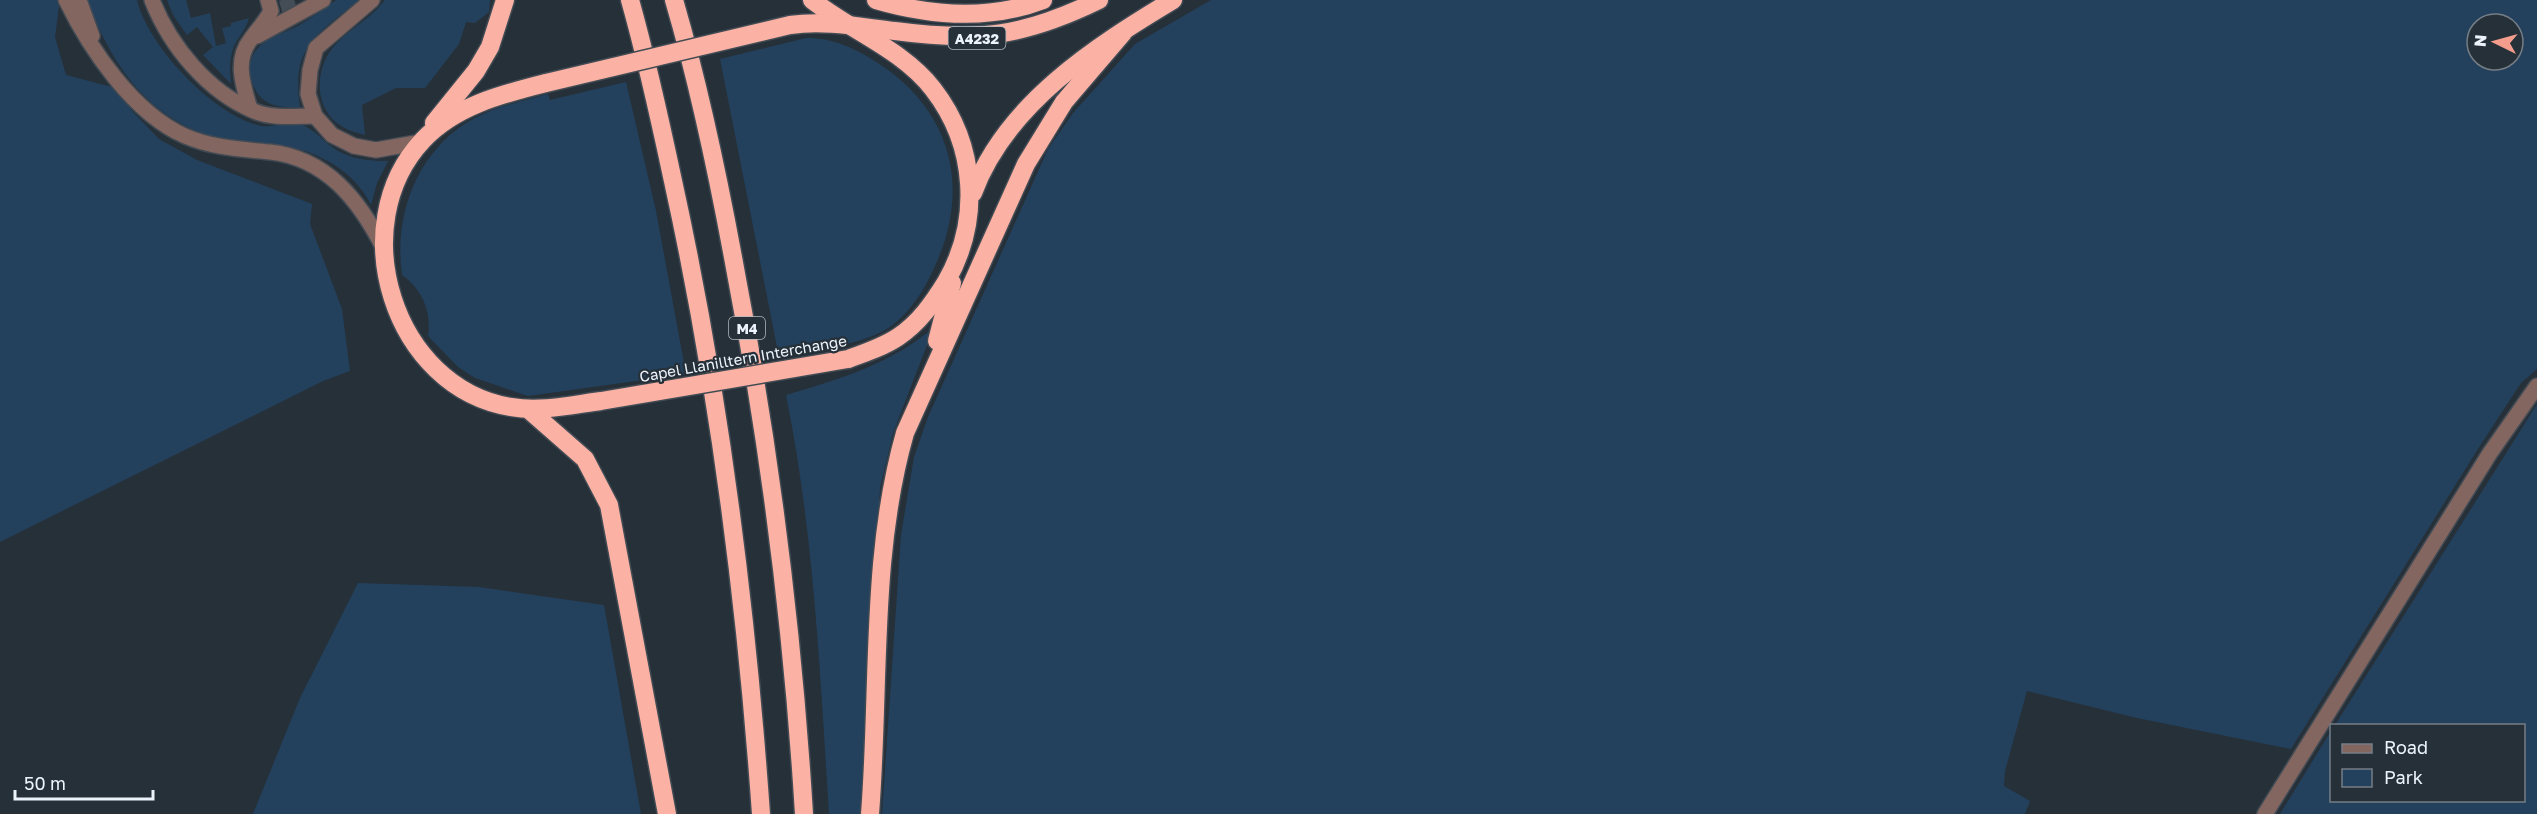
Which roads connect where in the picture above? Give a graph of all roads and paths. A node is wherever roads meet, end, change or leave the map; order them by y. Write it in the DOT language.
graph roads {
  1 [pos="66,0"];
  2 [pos="79,0"];
  3 [pos="152,0"];
  4 [pos="323,0"];
  5 [pos="372,0"];
  6 [pos="506,0"];
  7 [pos="630,0"];
  8 [pos="674,0"];
  9 [pos="812,0"];
  10 [pos="876,0"];
  11 [pos="1043,0"];
  12 [pos="1099,0"];
  13 [pos="1173,0"];
  14 [pos="273,6"];
  15 [pos="849,26"];
  16 [pos="1123,33"];
  17 [pos="249,40"];
  18 [pos="94,45"];
  19 [pos="250,109"];
  20 [pos="315,116"];
  21 [pos="422,142"];
  22 [pos="970,201"];
  23 [pos="383,247"];
  24 [pos="958,258"];
  25 [pos="2537,386"];
  26 [pos="916,405"];
  27 [pos="528,409"];
  28 [pos="667,814"];
  29 [pos="761,814"];
  30 [pos="804,814"];
  31 [pos="870,814"];
  32 [pos="2265,814"];
  1 -- 18 [label="lane"];
  2 -- 18 [label="lane"];
  3 -- 19 [label="lane"];
  4 -- 17 [label="lane"];
  5 -- 20 [label="lane"];
  6 -- 21 [label="highway"];
  7 -- 29 [label="highway"];
  8 -- 30 [label="highway, M4"];
  9 -- 15 [label="highway"];
  10 -- 11 [label="highway"];
  12 -- 15 [label="highway, A4232"];
  13 -- 16 [label="highway"];
  14 -- 17 [label="lane"];
  15 -- 21 [label="highway, Capel Llanilltern Interchange, bridge"];
  15 -- 22 [label="highway, Capel Llanilltern Interchange"];
  16 -- 22 [label="highway"];
  16 -- 26 [label="highway"];
  17 -- 19 [label="lane"];
  18 -- 23 [label="lane"];
  19 -- 20 [label="lane"];
  20 -- 21 [label="lane"];
  21 -- 23 [label="highway, Capel Llanilltern Interchange"];
  22 -- 24 [label="highway, Capel Llanilltern Interchange"];
  23 -- 27 [label="highway, Capel Llanilltern Interchange"];
  24 -- 26 [label="highway"];
  24 -- 27 [label="highway, Capel Llanilltern Interchange, bridge"];
  25 -- 32 [label="lane"];
  26 -- 31 [label="highway"];
  27 -- 28 [label="highway"];
}
